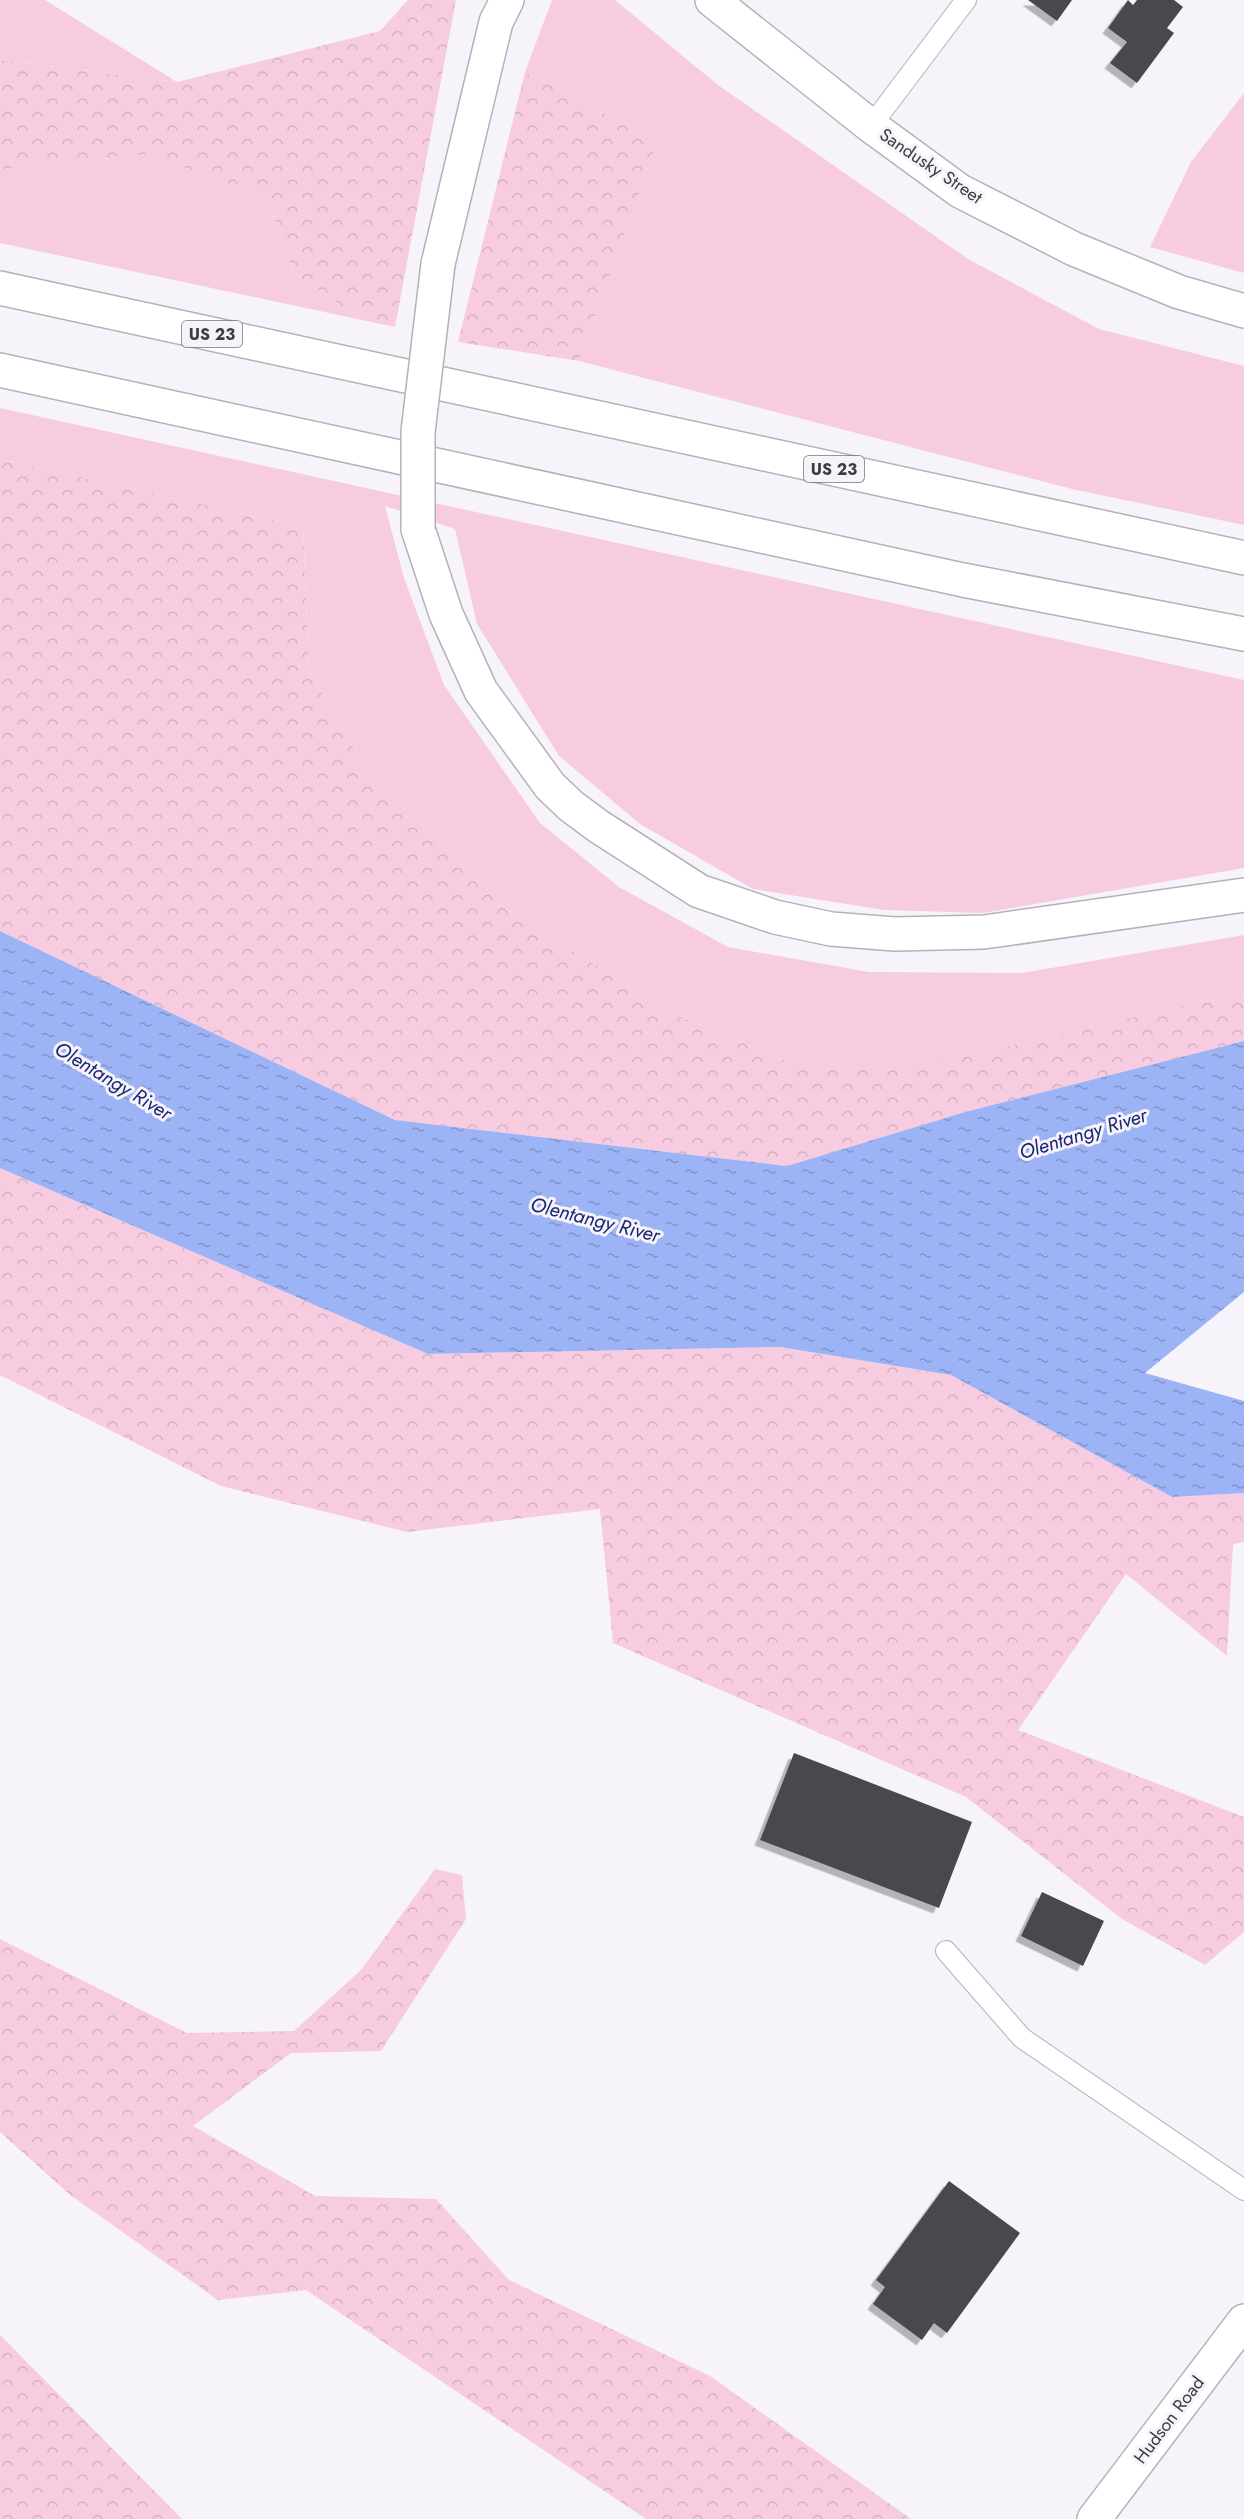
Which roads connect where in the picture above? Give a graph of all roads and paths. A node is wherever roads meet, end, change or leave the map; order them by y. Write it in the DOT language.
graph roads {
  1 [pos="507,0"];
  2 [pos="712,0"];
  3 [pos="966,0"];
  4 [pos="871,126"];
  5 [pos="0,288"];
  6 [pos="1244,311"];
  7 [pos="0,370"];
  8 [pos="1244,558"];
  9 [pos="1244,634"];
  10 [pos="1244,895"];
  11 [pos="946,1951"];
  12 [pos="1244,2190"];
  13 [pos="1244,2321"];
  14 [pos="1094,2519"];
  1 -- 10 [label="main road, bridge"];
  2 -- 4 [label="main road, Sandusky Street"];
  3 -- 4 [label="lane"];
  4 -- 6 [label="main road, Sandusky Street"];
  5 -- 8 [label="main road, US 23"];
  7 -- 9 [label="main road"];
  11 -- 12 [label="lane"];
  13 -- 14 [label="main road, Hudson Road"];
}
